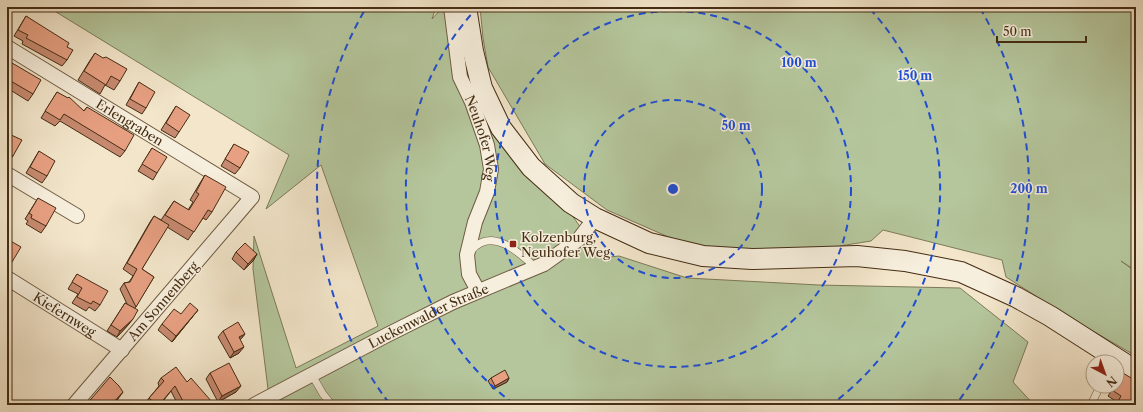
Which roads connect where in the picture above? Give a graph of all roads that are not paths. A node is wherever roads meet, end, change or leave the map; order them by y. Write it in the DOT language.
graph roads {
  1 [pos="451,7"];
  2 [pos="466,7"];
  3 [pos="7,47"];
  4 [pos="7,174"];
  5 [pos="252,197"];
  6 [pos="77,216"];
  7 [pos="595,218"];
  8 [pos="467,255"];
  9 [pos="536,268"];
  10 [pos="7,278"];
  11 [pos="478,291"];
  12 [pos="122,350"];
  13 [pos="1105,354"];
  14 [pos="1125,366"];
  15 [pos="1136,371"];
  16 [pos="312,375"];
  17 [pos="1096,394"];
  18 [pos="74,405"];
  19 [pos="254,405"];
  20 [pos="332,405"];
  21 [pos="1091,405"];
  1 -- 8 [label="street, Neuhofer Weg"];
  2 -- 7 [label="main road"];
  3 -- 5 [label="street, Erlengraben"];
  4 -- 6 [label="street"];
  5 -- 12 [label="street, Am Sonnenberg"];
  7 -- 9 [label="street, Luckenwalder Straße"];
  7 -- 13 [label="main road"];
  8 -- 9 [label="lane"];
  8 -- 11 [label="street, Neuhofer Weg"];
  9 -- 11 [label="street, Luckenwalder Straße"];
  10 -- 12 [label="street, Kiefernweg"];
  11 -- 16 [label="street, Luckenwalder Straße"];
  12 -- 18 [label="street, Am Sonnenberg"];
  14 -- 15 [label="main road"];
  16 -- 19 [label="street, Luckenwalder Straße"];
  16 -- 20 [label="lane"];
  17 -- 21 [label="lane"];
}
